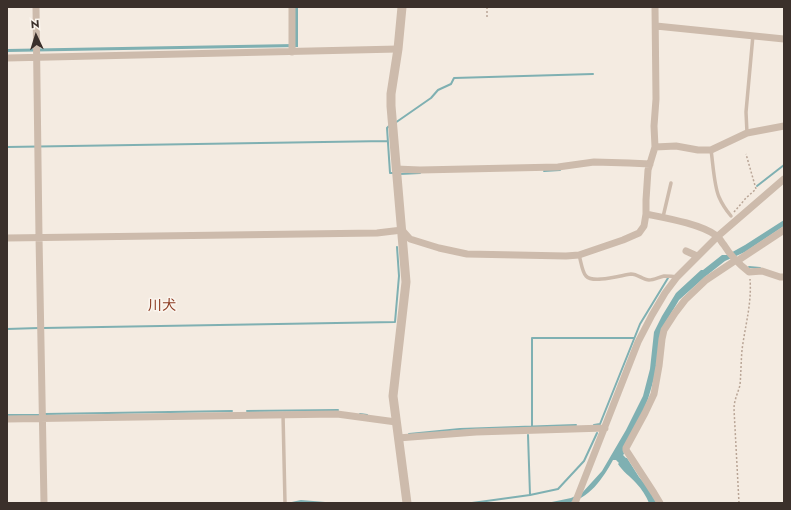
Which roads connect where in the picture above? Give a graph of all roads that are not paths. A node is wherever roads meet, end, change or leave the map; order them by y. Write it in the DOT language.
graph roads {
  1 [pos="36,7"];
  2 [pos="292,7"];
  3 [pos="402,7"];
  4 [pos="655,7"];
  5 [pos="656,26"];
  6 [pos="753,35"];
  7 [pos="784,39"];
  8 [pos="292,48"];
  9 [pos="398,49"];
  10 [pos="37,52"];
  11 [pos="7,58"];
  12 [pos="784,126"];
  13 [pos="747,133"];
  14 [pos="655,147"];
  15 [pos="711,150"];
  16 [pos="650,164"];
  17 [pos="396,169"];
  18 [pos="784,179"];
  19 [pos="670,183"];
  20 [pos="646,214"];
  21 [pos="731,216"];
  22 [pos="663,217"];
  23 [pos="402,230"];
  24 [pos="784,230"];
  25 [pos="718,236"];
  26 [pos="39,237"];
  27 [pos="7,238"];
  28 [pos="686,250"];
  29 [pos="579,255"];
  30 [pos="697,256"];
  31 [pos="736,260"];
  32 [pos="676,277"];
  33 [pos="784,277"];
  34 [pos="283,414"];
  35 [pos="43,418"];
  36 [pos="7,419"];
  37 [pos="396,422"];
  38 [pos="604,428"];
  39 [pos="398,438"];
  40 [pos="575,502"];
  41 [pos="44,503"];
  42 [pos="285,503"];
  43 [pos="407,503"];
  44 [pos="660,503"];
  1 -- 10 [label="street"];
  2 -- 8 [label="street"];
  3 -- 9 [label="street"];
  4 -- 5 [label="street"];
  5 -- 6 [label="street"];
  5 -- 14 [label="street"];
  6 -- 7 [label="street"];
  6 -- 13 [label="lane"];
  8 -- 9 [label="street"];
  8 -- 10 [label="street"];
  9 -- 17 [label="street"];
  10 -- 11 [label="street"];
  10 -- 26 [label="street"];
  12 -- 13 [label="street"];
  13 -- 15 [label="street"];
  14 -- 15 [label="street"];
  14 -- 16 [label="street"];
  15 -- 21 [label="lane"];
  16 -- 17 [label="street"];
  16 -- 20 [label="street"];
  17 -- 23 [label="street"];
  18 -- 25 [label="street"];
  19 -- 22 [label="lane"];
  20 -- 22 [label="street"];
  20 -- 29 [label="street"];
  22 -- 25 [label="street"];
  23 -- 26 [label="street"];
  23 -- 29 [label="street"];
  23 -- 37 [label="street"];
  24 -- 31 [label="street"];
  25 -- 30 [label="street"];
  25 -- 31 [label="street"];
  26 -- 27 [label="street"];
  26 -- 35 [label="street"];
  28 -- 30 [label="street"];
  29 -- 32 [label="lane"];
  30 -- 32 [label="street"];
  31 -- 33 [label="street"];
  31 -- 44 [label="street"];
  32 -- 38 [label="street"];
  34 -- 35 [label="street"];
  34 -- 37 [label="street"];
  34 -- 42 [label="lane"];
  35 -- 36 [label="street"];
  35 -- 41 [label="street"];
  37 -- 39 [label="street"];
  38 -- 39 [label="street"];
  38 -- 40 [label="street"];
  39 -- 43 [label="street"];
}
